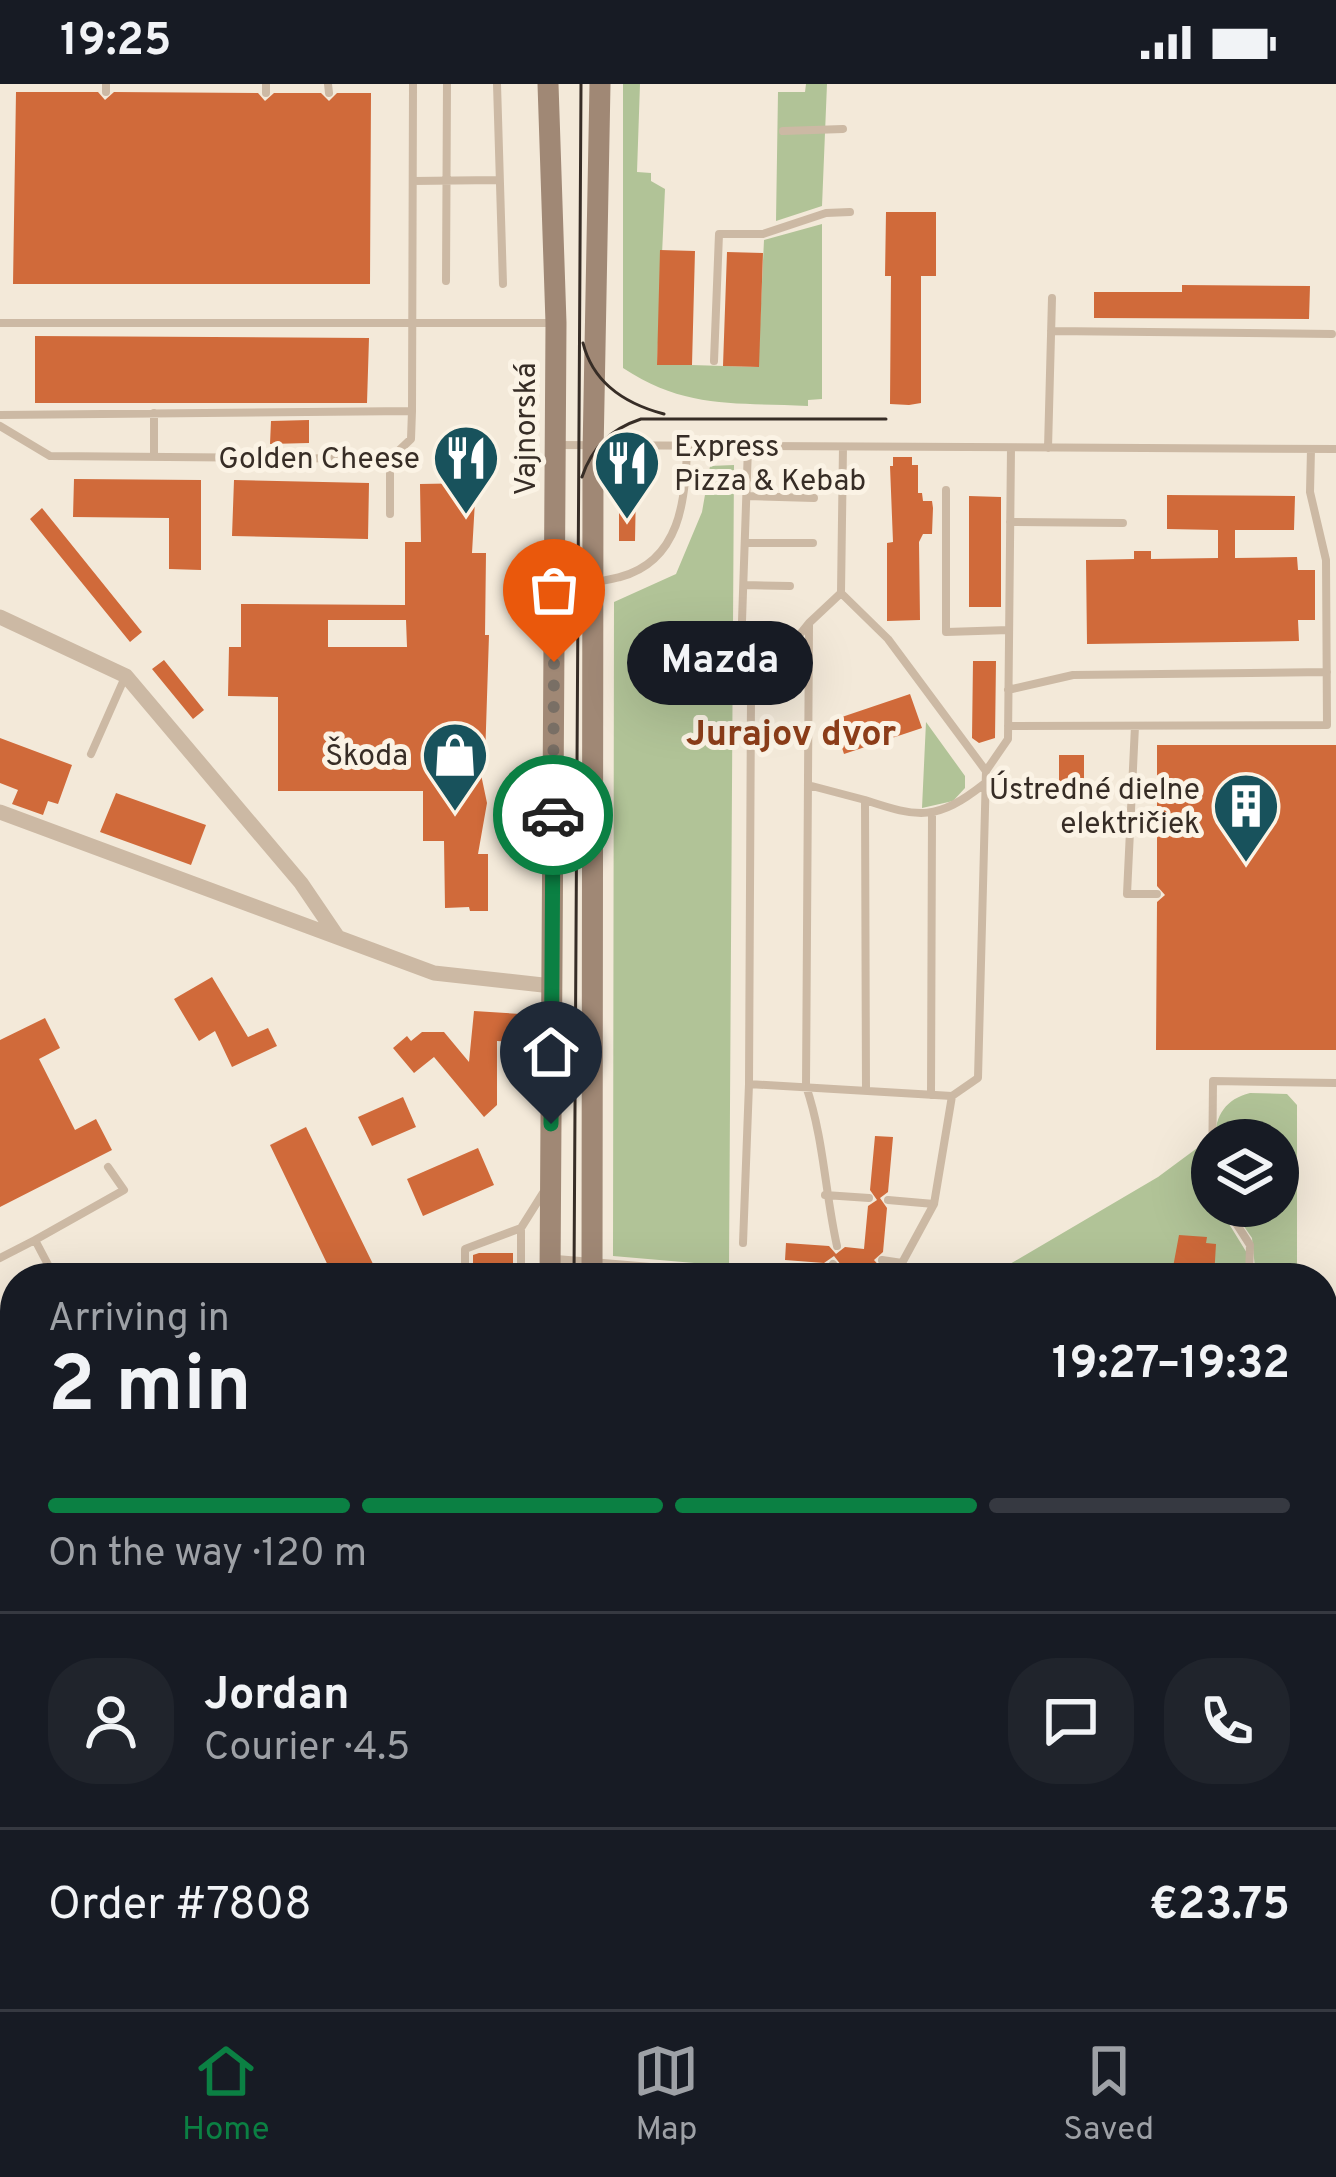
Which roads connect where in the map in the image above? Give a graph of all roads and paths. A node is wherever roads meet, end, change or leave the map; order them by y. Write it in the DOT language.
graph roads {
  1 [pos="413,84"];
  2 [pos="447,84"];
  3 [pos="497,84"];
  4 [pos="548,84"];
  5 [pos="600,84"];
  6 [pos="843,129"];
  7 [pos="783,131"];
  8 [pos="498,180"];
  9 [pos="445,181"];
  10 [pos="413,182"];
  11 [pos="850,212"];
  12 [pos="446,281"];
  13 [pos="503,284"];
  14 [pos="1052,298"];
  15 [pos="0,323"];
  16 [pos="414,323"];
  17 [pos="556,323"];
  18 [pos="1051,331"];
  19 [pos="1332,334"];
  20 [pos="714,361"];
  21 [pos="412,411"];
  22 [pos="154,412"];
  23 [pos="0,415"];
  24 [pos="0,426"];
  25 [pos="554,445"];
  26 [pos="593,446"];
  27 [pos="687,446"];
  28 [pos="748,446"];
  29 [pos="843,447"];
  30 [pos="1011,448"];
  31 [pos="1048,448"];
  32 [pos="1311,449"];
  33 [pos="1336,449"];
  34 [pos="154,458"];
  35 [pos="390,459"];
  36 [pos="946,490"];
  37 [pos="747,496"];
  38 [pos="814,498"];
  39 [pos="390,514"];
  40 [pos="1010,522"];
  41 [pos="1123,523"];
  42 [pos="745,542"];
  43 [pos="813,543"];
  44 [pos="555,570"];
  45 [pos="592,581"];
  46 [pos="744,585"];
  47 [pos="790,586"];
  48 [pos="841,593"];
  49 [pos="0,617"];
  50 [pos="742,621"];
  51 [pos="809,623"];
  52 [pos="1332,624"];
  53 [pos="1009,630"];
  54 [pos="1327,672"];
  55 [pos="126,676"];
  56 [pos="1008,690"];
  57 [pos="1331,725"];
  58 [pos="1008,726"];
  59 [pos="1135,726"];
  60 [pos="91,754"];
  61 [pos="986,771"];
  62 [pos="985,783"];
  63 [pos="808,785"];
  64 [pos="865,800"];
  65 [pos="0,812"];
  66 [pos="932,815"];
  67 [pos="1157,894"];
  68 [pos="339,938"];
  69 [pos="552,986"];
  70 [pos="1336,1083"];
  71 [pos="748,1084"];
  72 [pos="806,1087"];
  73 [pos="866,1091"];
  74 [pos="931,1095"];
  75 [pos="952,1096"];
  76 [pos="1213,1119"];
  77 [pos="108,1167"];
  78 [pos="551,1182"];
  79 [pos="825,1195"];
  80 [pos="869,1198"];
  81 [pos="887,1200"];
  82 [pos="934,1204"];
  83 [pos="1239,1227"];
  84 [pos="521,1228"];
  85 [pos="35,1240"];
  86 [pos="742,1243"];
  87 [pos="837,1246"];
  88 [pos="0,1258"];
  89 [pos="882,1260"];
  90 [pos="47,1263"];
  91 [pos="465,1263"];
  92 [pos="521,1263"];
  93 [pos="550,1263"];
  94 [pos="592,1263"];
  95 [pos="902,1263"];
  96 [pos="1249,1263"];
  1 -- 10 [label="lane"];
  2 -- 9 [label="lane"];
  3 -- 8 [label="lane"];
  4 -- 17 [label="main road, Vajnorská"];
  5 -- 26 [label="main road"];
  6 -- 7 [label="lane"];
  8 -- 9 [label="lane"];
  8 -- 13 [label="lane"];
  9 -- 10 [label="lane"];
  9 -- 12 [label="lane"];
  10 -- 16 [label="lane"];
  11 -- 20 [label="lane"];
  14 -- 18 [label="lane"];
  15 -- 16 [label="lane"];
  16 -- 17 [label="lane"];
  16 -- 21 [label="lane"];
  17 -- 25 [label="main road, Vajnorská"];
  18 -- 19 [label="lane"];
  18 -- 31 [label="lane"];
  21 -- 22 [label="lane"];
  21 -- 35 [label="lane"];
  22 -- 23 [label="lane"];
  22 -- 34 [label="lane"];
  24 -- 34 [label="lane"];
  25 -- 26 [label="lane"];
  25 -- 44 [label="main road, Vajnorská"];
  26 -- 27 [label="lane"];
  26 -- 45 [label="main road"];
  27 -- 28 [label="lane"];
  27 -- 45 [label="lane"];
  28 -- 29 [label="lane"];
  28 -- 37 [label="lane"];
  29 -- 30 [label="lane"];
  29 -- 48 [label="lane"];
  30 -- 31 [label="lane"];
  30 -- 40 [label="lane"];
  31 -- 32 [label="lane"];
  32 -- 33 [label="lane"];
  32 -- 52 [label="lane"];
  34 -- 35 [label="lane"];
  35 -- 39 [label="lane"];
  36 -- 53 [label="lane"];
  37 -- 38 [label="lane"];
  37 -- 42 [label="lane"];
  40 -- 41 [label="lane"];
  40 -- 53 [label="lane"];
  42 -- 43 [label="lane"];
  42 -- 46 [label="lane"];
  44 -- 45 [label="lane"];
  44 -- 69 [label="main road, Vajnorská"];
  45 -- 94 [label="main road"];
  46 -- 47 [label="lane"];
  46 -- 50 [label="lane"];
  48 -- 51 [label="lane"];
  48 -- 61 [label="lane"];
  49 -- 55 [label="street"];
  51 -- 63 [label="lane"];
  51 -- 71 [label="lane"];
  52 -- 54 [label="lane"];
  53 -- 56 [label="lane"];
  54 -- 56 [label="lane"];
  54 -- 57 [label="lane"];
  55 -- 60 [label="lane"];
  55 -- 68 [label="street"];
  56 -- 58 [label="lane"];
  57 -- 59 [label="lane"];
  58 -- 59 [label="lane"];
  58 -- 61 [label="lane"];
  59 -- 67 [label="lane"];
  61 -- 62 [label="lane"];
  62 -- 66 [label="lane"];
  62 -- 75 [label="lane"];
  63 -- 64 [label="lane"];
  63 -- 72 [label="lane"];
  64 -- 66 [label="lane"];
  64 -- 73 [label="lane"];
  65 -- 68 [label="street"];
  66 -- 74 [label="lane"];
  68 -- 69 [label="street"];
  69 -- 78 [label="main road, Vajnorská"];
  70 -- 76 [label="lane"];
  71 -- 72 [label="lane"];
  71 -- 86 [label="lane"];
  72 -- 73 [label="lane"];
  72 -- 79 [label="lane"];
  73 -- 74 [label="lane"];
  74 -- 75 [label="lane"];
  75 -- 82 [label="lane"];
  77 -- 85 [label="lane"];
  78 -- 84 [label="lane"];
  78 -- 93 [label="main road, Vajnorská"];
  79 -- 80 [label="lane"];
  79 -- 87 [label="lane"];
  81 -- 82 [label="lane"];
  82 -- 95 [label="lane"];
  83 -- 96 [label="lane"];
  84 -- 91 [label="lane"];
  84 -- 92 [label="lane"];
  85 -- 88 [label="lane"];
  85 -- 90 [label="lane"];
  89 -- 95 [label="lane"];
}
